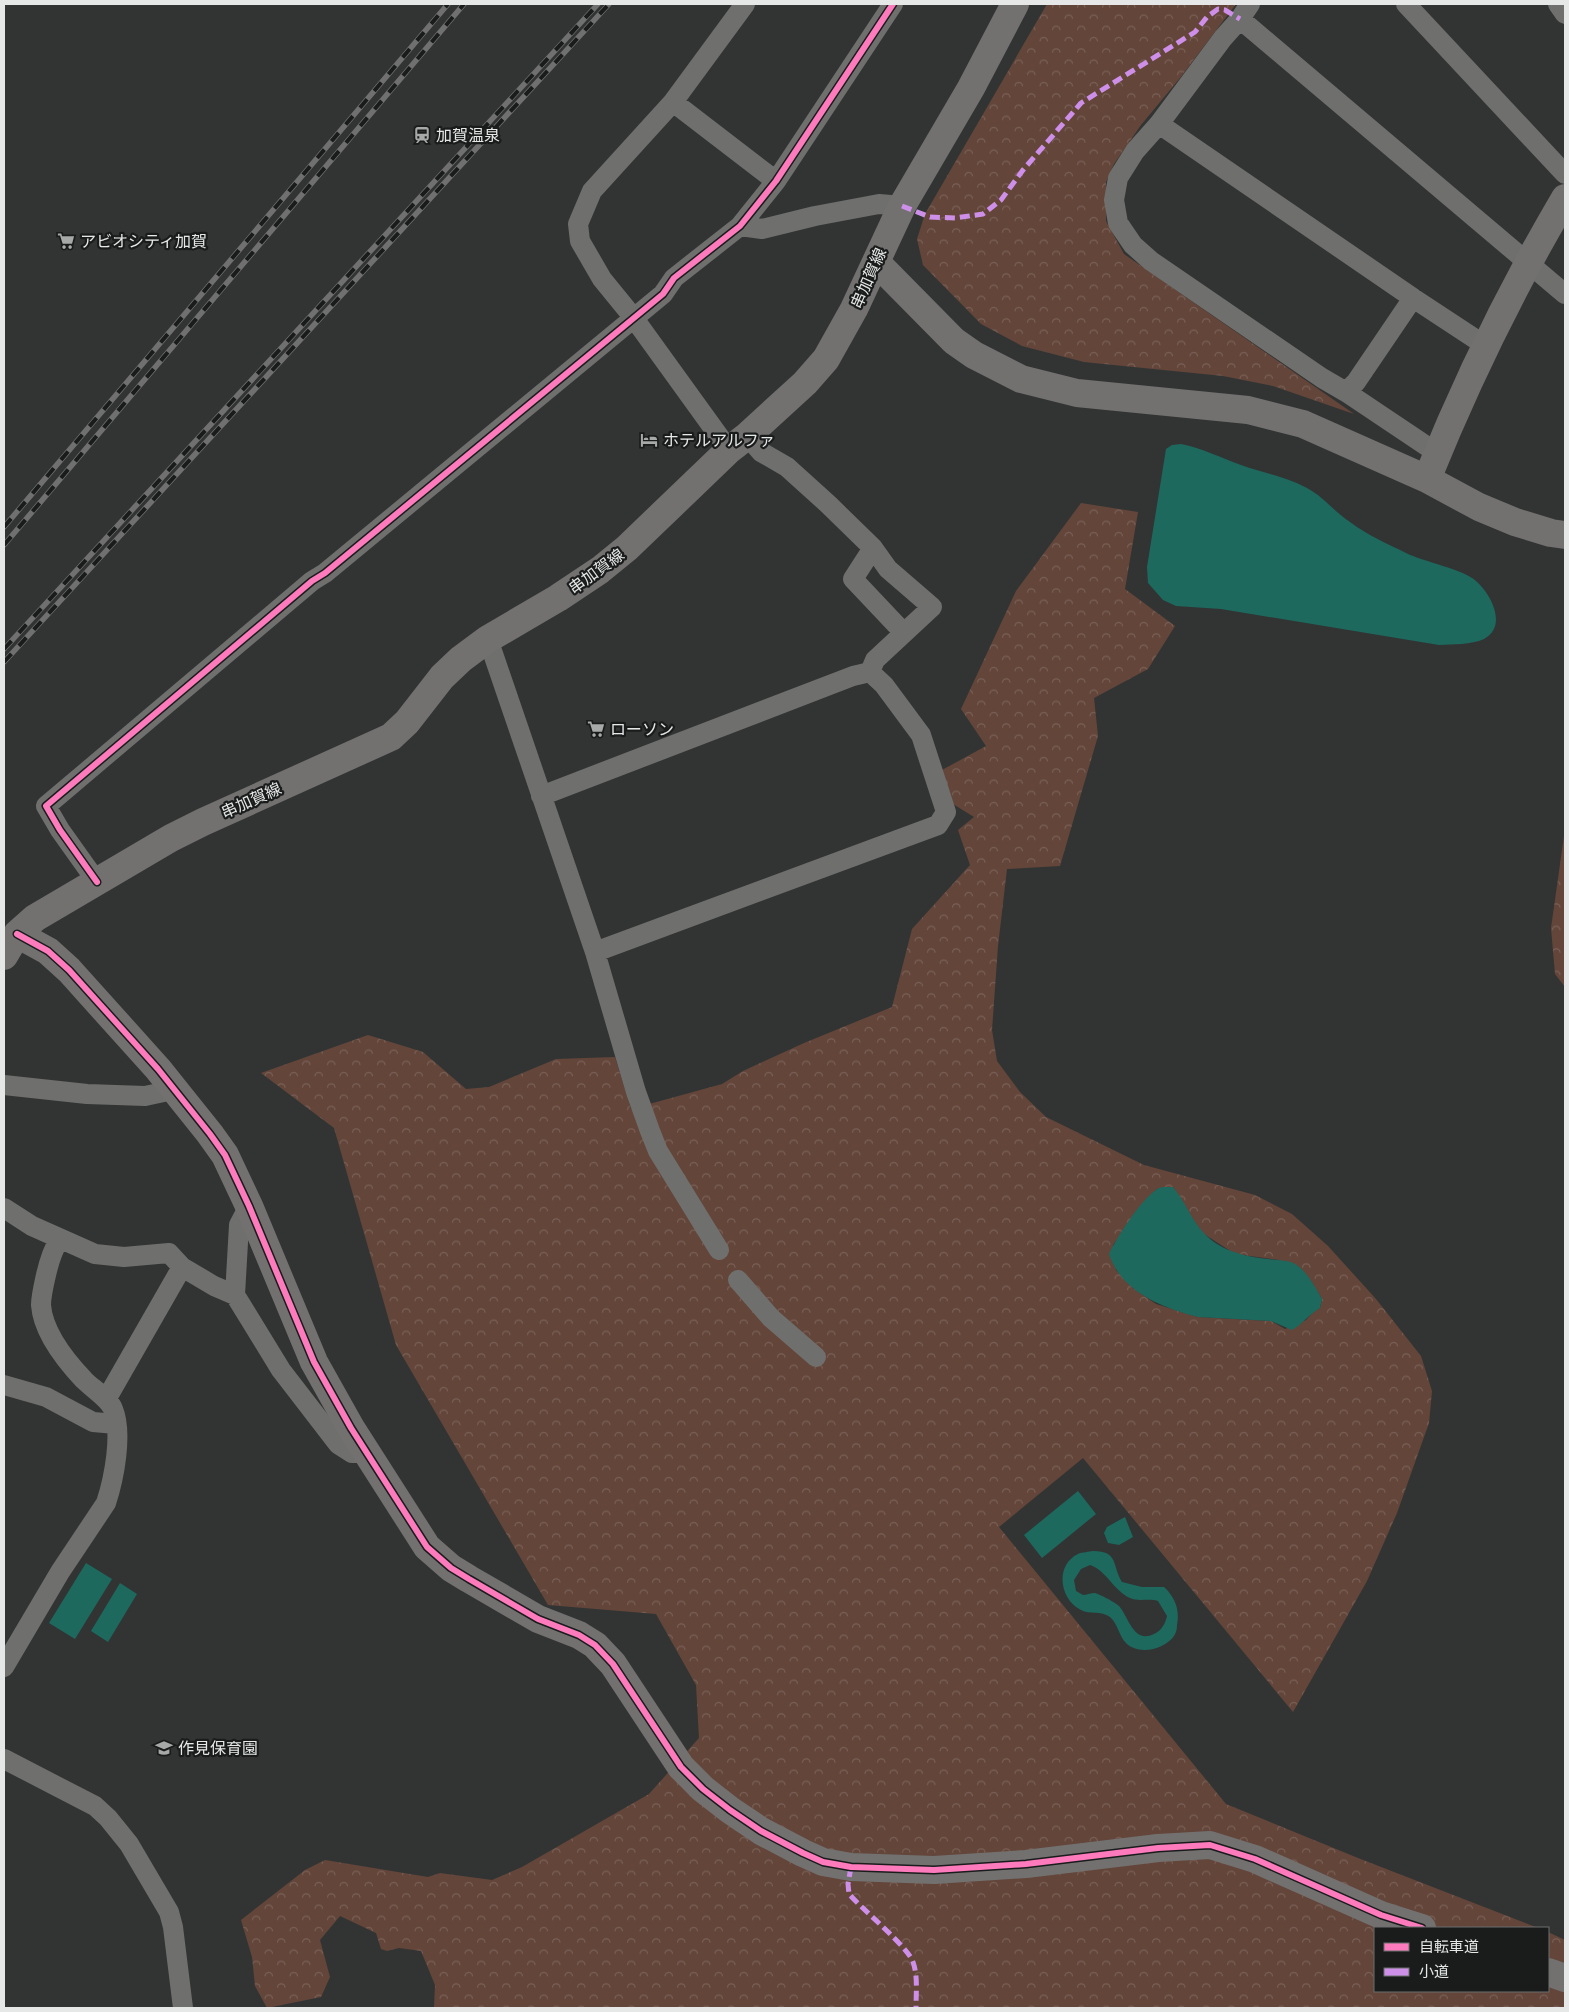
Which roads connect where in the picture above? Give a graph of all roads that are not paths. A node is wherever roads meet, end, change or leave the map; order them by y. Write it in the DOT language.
graph roads {
  1 [pos="745,4"];
  2 [pos="893,4"];
  3 [pos="1015,4"];
  4 [pos="1406,4"];
  5 [pos="1558,4"];
  6 [pos="1245,12"];
  7 [pos="1565,14"];
  8 [pos="673,102"];
  9 [pos="1159,124"];
  10 [pos="1565,174"];
  11 [pos="776,180"];
  12 [pos="1565,198"];
  13 [pos="902,206"];
  14 [pos="740,226"];
  15 [pos="876,262"];
  16 [pos="1528,262"];
  17 [pos="1565,294"];
  18 [pos="1413,298"];
  19 [pos="633,317"];
  20 [pos="1486,346"];
  21 [pos="1346,392"];
  22 [pos="738,443"];
  23 [pos="1437,453"];
  24 [pos="1427,479"];
  25 [pos="1565,535"];
  26 [pos="873,548"];
  27 [pos="904,633"];
  28 [pos="488,639"];
  29 [pos="870,672"];
  30 [pos="541,796"];
  31 [pos="96,882"];
  32 [pos="10,945"];
  33 [pos="595,952"];
  34 [pos="4,1085"];
  35 [pos="173,1090"];
  36 [pos="250,1206"];
  37 [pos="4,1208"];
  38 [pos="59,1240"];
  39 [pos="719,1250"];
  40 [pos="182,1267"];
  41 [pos="738,1280"];
  42 [pos="235,1295"];
  43 [pos="816,1357"];
  44 [pos="4,1385"];
  45 [pos="107,1398"];
  46 [pos="116,1424"];
  47 [pos="367,1453"];
  48 [pos="4,1667"];
  49 [pos="4,1759"];
  50 [pos="1419,1927"];
  51 [pos="1549,1972"];
  52 [pos="1565,1978"];
  53 [pos="183,2008"];
  1 -- 8 [label="street"];
  2 -- 11 [label="street"];
  3 -- 13 [label="street, 串加賀線"];
  4 -- 10 [label="street"];
  5 -- 7 [label="street"];
  6 -- 9 [label="street"];
  6 -- 16 [label="street"];
  8 -- 11 [label="street"];
  8 -- 19 [label="street"];
  9 -- 18 [label="street"];
  9 -- 21 [label="street"];
  11 -- 14 [label="street"];
  12 -- 16 [label="street"];
  13 -- 14 [label="street"];
  13 -- 15 [label="street, 串加賀線"];
  14 -- 19 [label="street"];
  15 -- 22 [label="street, 串加賀線"];
  15 -- 24 [label="street"];
  16 -- 17 [label="street"];
  16 -- 20 [label="street"];
  18 -- 20 [label="street"];
  18 -- 21 [label="street"];
  19 -- 22 [label="street"];
  19 -- 31 [label="street"];
  20 -- 23 [label="street"];
  21 -- 23 [label="street"];
  22 -- 26 [label="street"];
  22 -- 28 [label="street, 串加賀線"];
  23 -- 24 [label="street"];
  24 -- 25 [label="street"];
  26 -- 27 [label="street"];
  26 -- 27 [label="street"];
  27 -- 29 [label="street"];
  28 -- 30 [label="street"];
  28 -- 31 [label="street, 串加賀線"];
  29 -- 30 [label="street"];
  29 -- 33 [label="street"];
  30 -- 33 [label="street"];
  31 -- 32 [label="street, 串加賀線"];
  32 -- 35 [label="street"];
  33 -- 39 [label="street"];
  34 -- 35 [label="street"];
  35 -- 36 [label="street"];
  36 -- 42 [label="street"];
  36 -- 47 [label="street"];
  37 -- 38 [label="street"];
  38 -- 40 [label="street"];
  38 -- 45 [label="street"];
  40 -- 42 [label="street"];
  40 -- 45 [label="street"];
  41 -- 43 [label="street"];
  42 -- 47 [label="street"];
  44 -- 46 [label="street"];
  45 -- 46 [label="street"];
  46 -- 48 [label="street"];
  47 -- 50 [label="street"];
  49 -- 53 [label="street"];
  51 -- 52 [label="street"];
}
